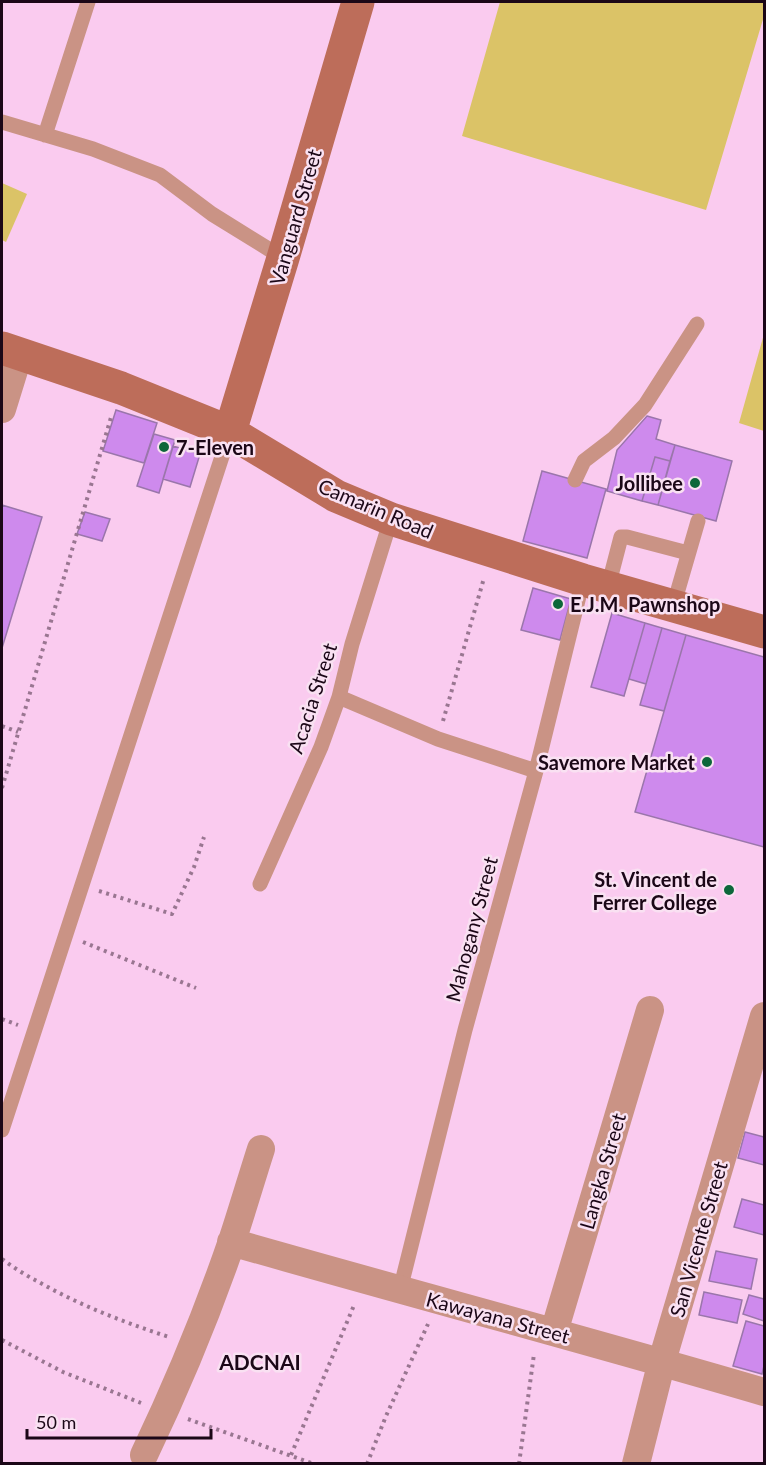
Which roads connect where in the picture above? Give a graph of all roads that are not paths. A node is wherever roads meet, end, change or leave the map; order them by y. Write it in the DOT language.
graph roads {
  1 [pos="88,2"];
  2 [pos="358,2"];
  3 [pos="2,122"];
  4 [pos="45,135"];
  5 [pos="283,258"];
  6 [pos="698,324"];
  7 [pos="10,351"];
  8 [pos="2,409"];
  9 [pos="230,432"];
  10 [pos="575,480"];
  11 [pos="391,519"];
  12 [pos="698,521"];
  13 [pos="688,553"];
  14 [pos="596,584"];
  15 [pos="673,607"];
  16 [pos="765,632"];
  17 [pos="339,697"];
  18 [pos="536,771"];
  19 [pos="260,884"];
  20 [pos="650,1010"];
  21 [pos="765,1016"];
  22 [pos="2,1130"];
  23 [pos="261,1149"];
  24 [pos="231,1242"];
  25 [pos="400,1290"];
  26 [pos="546,1330"];
  27 [pos="662,1361"];
  28 [pos="765,1392"];
  29 [pos="144,1455"];
  30 [pos="636,1464"];
  1 -- 4 [label="lane"];
  2 -- 5 [label="main road, Vanguard Street"];
  3 -- 4 [label="lane"];
  4 -- 5 [label="lane"];
  5 -- 9 [label="main road, Vanguard Street"];
  6 -- 10 [label="lane"];
  7 -- 8 [label="street"];
  7 -- 9 [label="main road, Camarin Road"];
  9 -- 11 [label="main road, Camarin Road"];
  9 -- 22 [label="lane"];
  11 -- 14 [label="main road, Camarin Road"];
  11 -- 17 [label="lane, Acacia Street"];
  12 -- 13 [label="lane"];
  13 -- 14 [label="lane, Mahogany Street"];
  13 -- 15 [label="lane"];
  14 -- 15 [label="main road, Camarin Road"];
  14 -- 18 [label="lane, Mahogany Street"];
  15 -- 16 [label="main road, Camarin Road"];
  17 -- 18 [label="lane"];
  17 -- 19 [label="lane, Acacia Street"];
  18 -- 25 [label="lane, Mahogany Street"];
  20 -- 26 [label="street, Langka Street"];
  21 -- 27 [label="street, San Vicente Street"];
  23 -- 24 [label="street"];
  24 -- 25 [label="street, Kawayana Street"];
  24 -- 29 [label="street"];
  25 -- 26 [label="street, Kawayana Street"];
  26 -- 27 [label="street, Kawayana Street"];
  27 -- 28 [label="street, Kawayana Street"];
  27 -- 30 [label="street, San Vicente Street"];
}
